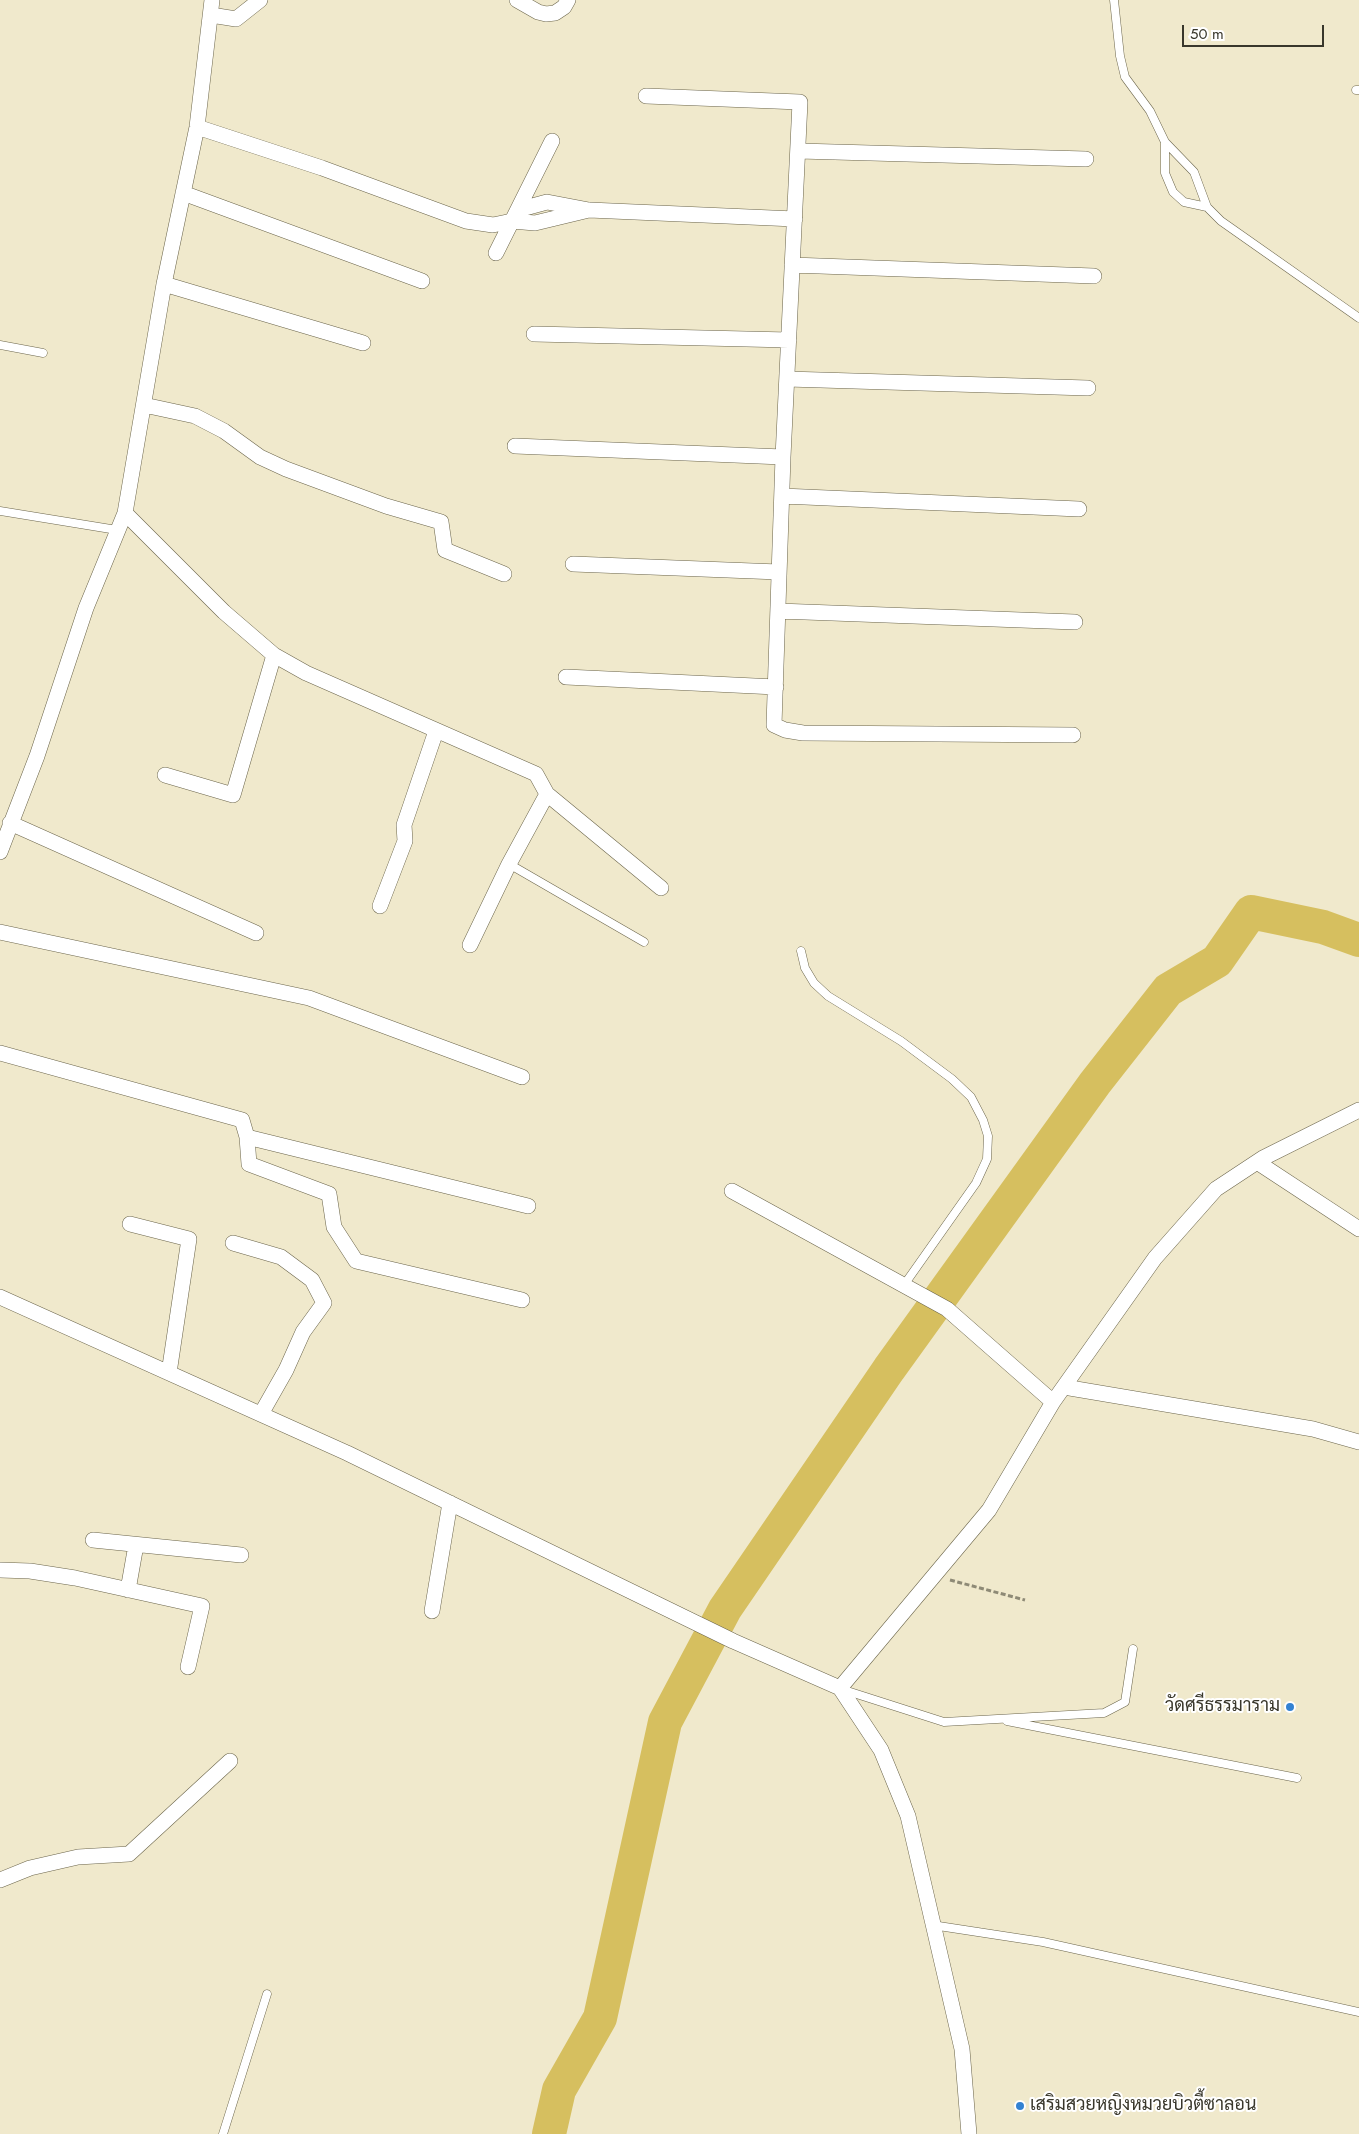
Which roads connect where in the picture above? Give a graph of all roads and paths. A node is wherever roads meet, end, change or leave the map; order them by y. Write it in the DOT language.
graph roads {
  1 [pos="260,0"];
  2 [pos="517,0"];
  3 [pos="568,0"];
  4 [pos="1114,0"];
  5 [pos="212,8"];
  6 [pos="646,96"];
  7 [pos="197,128"];
  8 [pos="552,141"];
  9 [pos="1165,142"];
  10 [pos="799,151"];
  11 [pos="1086,159"];
  12 [pos="182,193"];
  13 [pos="1207,207"];
  14 [pos="795,219"];
  15 [pos="512,221"];
  16 [pos="496,253"];
  17 [pos="792,265"];
  18 [pos="1094,276"];
  19 [pos="422,281"];
  20 [pos="164,284"];
  21 [pos="1359,318"];
  22 [pos="534,334"];
  23 [pos="790,340"];
  24 [pos="363,343"];
  25 [pos="0,345"];
  26 [pos="43,353"];
  27 [pos="787,379"];
  28 [pos="1088,388"];
  29 [pos="144,405"];
  30 [pos="515,446"];
  31 [pos="783,457"];
  32 [pos="782,496"];
  33 [pos="1079,509"];
  34 [pos="0,511"];
  35 [pos="124,513"];
  36 [pos="117,530"];
  37 [pos="573,564"];
  38 [pos="779,572"];
  39 [pos="504,574"];
  40 [pos="778,611"];
  41 [pos="1075,622"];
  42 [pos="274,655"];
  43 [pos="566,677"];
  44 [pos="776,687"];
  45 [pos="436,731"];
  46 [pos="1073,735"];
  47 [pos="165,775"];
  48 [pos="547,794"];
  49 [pos="10,823"];
  50 [pos="0,852"];
  51 [pos="509,864"];
  52 [pos="662,888"];
  53 [pos="380,906"];
  54 [pos="0,932"];
  55 [pos="256,934"];
  56 [pos="644,942"];
  57 [pos="470,945"];
  58 [pos="801,951"];
  59 [pos="0,1053"];
  60 [pos="522,1077"];
  61 [pos="1359,1110"];
  62 [pos="248,1137"];
  63 [pos="1257,1162"];
  64 [pos="732,1191"];
  65 [pos="528,1206"];
  66 [pos="130,1224"];
  67 [pos="1359,1229"];
  68 [pos="233,1243"];
  69 [pos="904,1286"];
  70 [pos="0,1297"];
  71 [pos="522,1300"];
  72 [pos="169,1373"];
  73 [pos="1064,1387"];
  74 [pos="1053,1402"];
  75 [pos="260,1414"];
  76 [pos="1359,1442"];
  77 [pos="450,1503"];
  78 [pos="94,1540"];
  79 [pos="136,1545"];
  80 [pos="241,1555"];
  81 [pos="0,1570"];
  82 [pos="934,1575"];
  83 [pos="128,1590"];
  84 [pos="1025,1600"];
  85 [pos="432,1611"];
  86 [pos="1133,1649"];
  87 [pos="188,1667"];
  88 [pos="840,1688"];
  89 [pos="996,1719"];
  90 [pos="230,1761"];
  91 [pos="1297,1778"];
  92 [pos="0,1880"];
  93 [pos="932,1925"];
  94 [pos="268,1994"];
  95 [pos="1359,2012"];
  96 [pos="223,2134"];
  97 [pos="969,2134"];
  1 -- 5 [label="street"];
  2 -- 3 [label="street"];
  4 -- 9 [label="lane"];
  5 -- 7 [label="street"];
  6 -- 10 [label="street"];
  7 -- 12 [label="street"];
  7 -- 15 [label="street"];
  8 -- 15 [label="street"];
  9 -- 13 [label="lane"];
  9 -- 13 [label="lane"];
  10 -- 11 [label="street"];
  10 -- 14 [label="street"];
  12 -- 19 [label="street"];
  12 -- 20 [label="street"];
  13 -- 21 [label="lane"];
  14 -- 15 [label="street"];
  14 -- 17 [label="street"];
  15 -- 16 [label="street"];
  17 -- 18 [label="street"];
  17 -- 23 [label="street"];
  20 -- 24 [label="street"];
  20 -- 29 [label="street"];
  22 -- 23 [label="street"];
  23 -- 27 [label="street"];
  25 -- 26 [label="lane"];
  27 -- 28 [label="street"];
  27 -- 31 [label="street"];
  29 -- 35 [label="street"];
  29 -- 39 [label="street"];
  30 -- 31 [label="street"];
  31 -- 32 [label="street"];
  32 -- 33 [label="street"];
  32 -- 38 [label="street"];
  34 -- 36 [label="lane"];
  35 -- 36 [label="street"];
  35 -- 42 [label="street"];
  36 -- 49 [label="street"];
  37 -- 38 [label="street"];
  38 -- 40 [label="street"];
  40 -- 41 [label="street"];
  40 -- 44 [label="street"];
  42 -- 45 [label="street"];
  42 -- 47 [label="street"];
  43 -- 44 [label="street"];
  44 -- 46 [label="street"];
  45 -- 48 [label="street"];
  45 -- 53 [label="street"];
  48 -- 51 [label="street"];
  48 -- 52 [label="street"];
  49 -- 50 [label="street"];
  49 -- 55 [label="street"];
  51 -- 56 [label="lane"];
  51 -- 57 [label="street"];
  54 -- 60 [label="street"];
  58 -- 69 [label="lane"];
  59 -- 62 [label="street"];
  61 -- 63 [label="street"];
  62 -- 65 [label="street"];
  62 -- 71 [label="street"];
  63 -- 67 [label="street"];
  63 -- 73 [label="street"];
  64 -- 69 [label="street"];
  66 -- 72 [label="street"];
  68 -- 75 [label="street"];
  69 -- 74 [label="street"];
  70 -- 72 [label="street"];
  72 -- 75 [label="street"];
  73 -- 74 [label="street"];
  73 -- 76 [label="street"];
  74 -- 82 [label="street"];
  75 -- 77 [label="street"];
  77 -- 85 [label="street"];
  77 -- 88 [label="street"];
  78 -- 79 [label="street"];
  79 -- 80 [label="street"];
  79 -- 83 [label="street"];
  81 -- 83 [label="street"];
  82 -- 84 [label="path"];
  82 -- 88 [label="street"];
  83 -- 87 [label="street"];
  86 -- 89 [label="lane"];
  88 -- 89 [label="lane"];
  88 -- 93 [label="street"];
  89 -- 91 [label="lane"];
  90 -- 92 [label="street"];
  93 -- 95 [label="lane"];
  93 -- 97 [label="street"];
  94 -- 96 [label="lane"];
}
